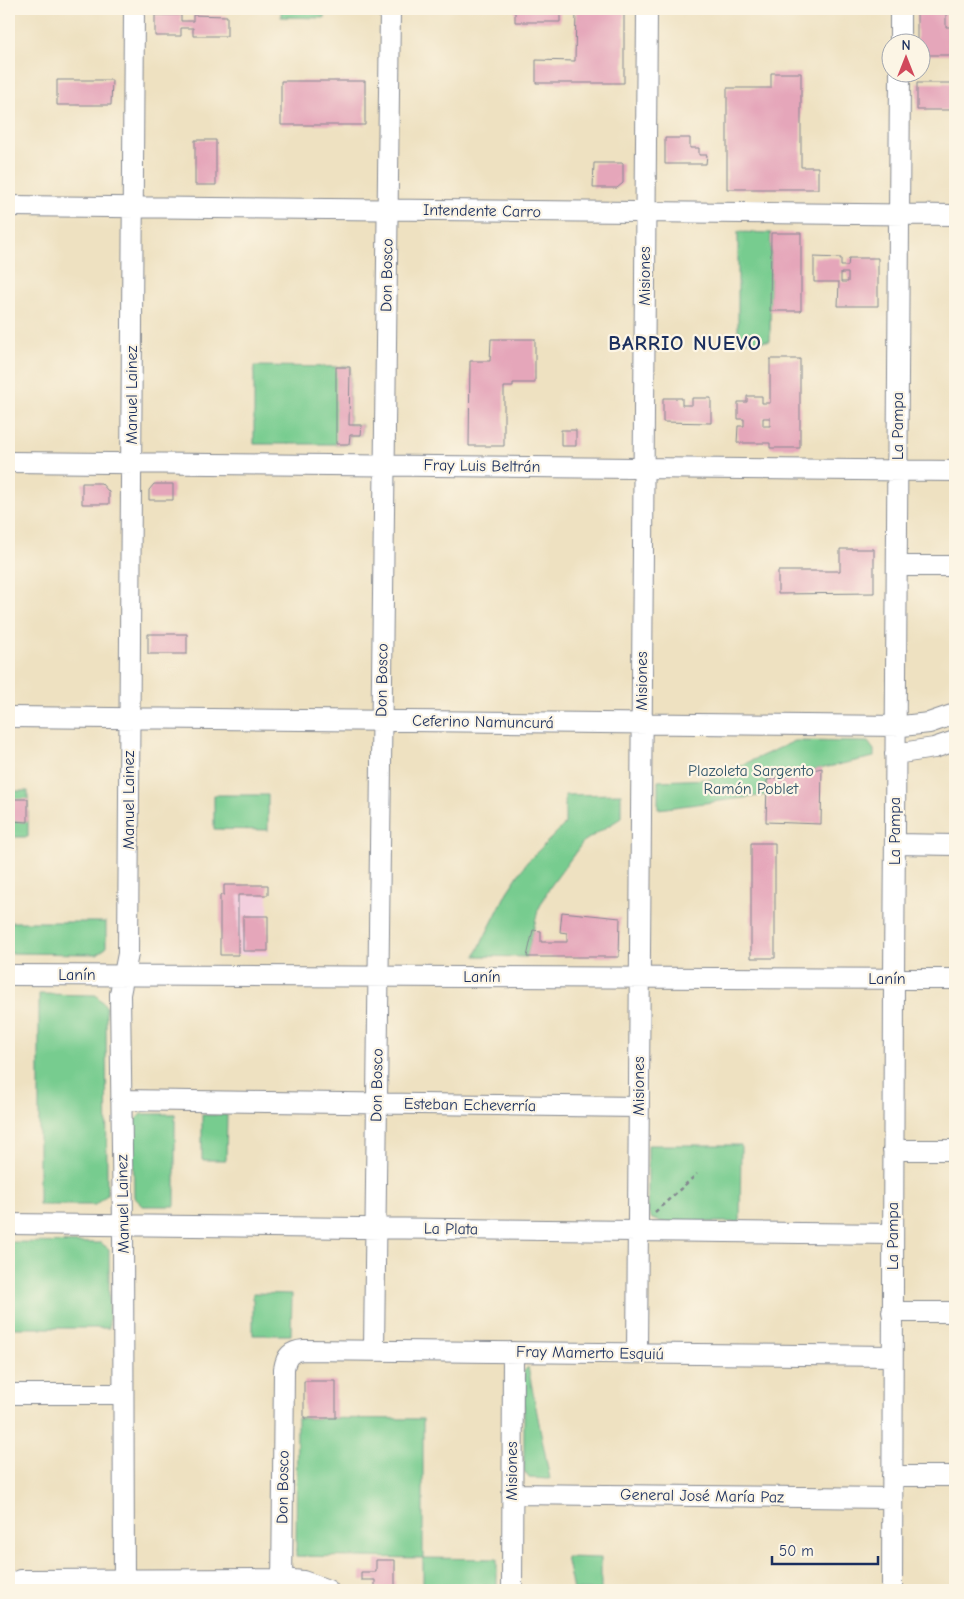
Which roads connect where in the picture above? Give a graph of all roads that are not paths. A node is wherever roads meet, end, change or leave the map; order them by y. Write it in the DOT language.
graph roads {
  1 [pos="134,9"];
  2 [pos="390,9"];
  3 [pos="647,9"];
  4 [pos="900,9"];
  5 [pos="900,32"];
  6 [pos="900,82"];
  7 [pos="9,206"];
  8 [pos="133,207"];
  9 [pos="388,210"];
  10 [pos="645,212"];
  11 [pos="899,214"];
  12 [pos="955,215"];
  13 [pos="9,462"];
  14 [pos="131,463"];
  15 [pos="385,465"];
  16 [pos="643,468"];
  17 [pos="897,470"];
  18 [pos="955,470"];
  19 [pos="897,566"];
  20 [pos="955,566"];
  21 [pos="955,714"];
  22 [pos="9,717"];
  23 [pos="130,719"];
  24 [pos="382,721"];
  25 [pos="642,724"];
  26 [pos="896,726"];
  27 [pos="955,741"];
  28 [pos="896,754"];
  29 [pos="895,844"];
  30 [pos="955,845"];
  31 [pos="9,975"];
  32 [pos="124,975"];
  33 [pos="378,976"];
  34 [pos="640,978"];
  35 [pos="894,979"];
  36 [pos="955,979"];
  37 [pos="121,1100"];
  38 [pos="377,1104"];
  39 [pos="639,1107"];
  40 [pos="893,1150"];
  41 [pos="955,1150"];
  42 [pos="9,1224"];
  43 [pos="123,1226"];
  44 [pos="375,1228"];
  45 [pos="638,1231"];
  46 [pos="893,1234"];
  47 [pos="892,1312"];
  48 [pos="955,1312"];
  49 [pos="374,1350"];
  50 [pos="513,1352"];
  51 [pos="637,1353"];
  52 [pos="289,1355"];
  53 [pos="892,1356"];
  54 [pos="9,1394"];
  55 [pos="123,1394"];
  56 [pos="892,1476"];
  57 [pos="955,1476"];
  58 [pos="512,1494"];
  59 [pos="892,1498"];
  60 [pos="10,1585"];
  61 [pos="124,1585"];
  62 [pos="282,1585"];
  63 [pos="328,1590"];
  64 [pos="512,1590"];
  65 [pos="892,1590"];
  1 -- 8 [label="street, Manuel Lainez"];
  2 -- 9 [label="street, Don Bosco"];
  3 -- 10 [label="street, Misiones"];
  4 -- 5 [label="street"];
  6 -- 11 [label="street, La Pampa"];
  7 -- 8 [label="street, Intendente Carro"];
  8 -- 9 [label="street, Intendente Carro"];
  8 -- 14 [label="street, Manuel Lainez"];
  9 -- 10 [label="street, Intendente Carro"];
  9 -- 15 [label="street, Don Bosco"];
  10 -- 11 [label="street, Intendente Carro"];
  10 -- 16 [label="street, Misiones"];
  11 -- 12 [label="street, Intendente Carro"];
  11 -- 17 [label="street, La Pampa"];
  13 -- 14 [label="street, Fray Luis Beltrán"];
  14 -- 15 [label="street, Fray Luis Beltrán"];
  14 -- 23 [label="street, Manuel Lainez"];
  15 -- 16 [label="street, Fray Luis Beltrán"];
  15 -- 24 [label="street, Don Bosco"];
  16 -- 17 [label="street, Fray Luis Beltrán"];
  16 -- 25 [label="street, Misiones"];
  17 -- 18 [label="street, Fray Luis Beltrán"];
  17 -- 19 [label="street, La Pampa"];
  19 -- 20 [label="street"];
  19 -- 26 [label="street, La Pampa"];
  21 -- 26 [label="street, Ceferino Namuncurá"];
  22 -- 23 [label="street, Ceferino Namuncurá"];
  23 -- 24 [label="street, Ceferino Namuncurá"];
  23 -- 32 [label="street, Manuel Lainez"];
  24 -- 25 [label="street, Ceferino Namuncurá"];
  24 -- 33 [label="street, Don Bosco"];
  25 -- 26 [label="street, Ceferino Namuncurá"];
  25 -- 34 [label="street, Misiones"];
  26 -- 28 [label="street, La Pampa"];
  27 -- 28 [label="street"];
  28 -- 29 [label="street, La Pampa"];
  29 -- 30 [label="street"];
  29 -- 35 [label="street, La Pampa"];
  31 -- 32 [label="street, Lanín"];
  32 -- 33 [label="street, Lanín"];
  32 -- 37 [label="street, Manuel Lainez"];
  33 -- 34 [label="street, Lanín"];
  33 -- 38 [label="street, Don Bosco"];
  34 -- 35 [label="street, Lanín"];
  34 -- 39 [label="street, Misiones"];
  35 -- 36 [label="street, Lanín"];
  35 -- 40 [label="street, La Pampa"];
  37 -- 38 [label="street, Esteban Echeverría"];
  37 -- 43 [label="street, Manuel Lainez"];
  38 -- 39 [label="street, Esteban Echeverría"];
  38 -- 44 [label="street, Don Bosco"];
  39 -- 45 [label="street, Misiones"];
  40 -- 41 [label="street"];
  40 -- 46 [label="street, La Pampa"];
  42 -- 43 [label="street, La Plata"];
  43 -- 44 [label="street, La Plata"];
  43 -- 55 [label="street, Manuel Lainez"];
  44 -- 45 [label="street, La Plata"];
  44 -- 49 [label="street, Don Bosco"];
  45 -- 46 [label="street, La Plata"];
  45 -- 51 [label="street, Misiones"];
  46 -- 47 [label="street, La Pampa"];
  47 -- 48 [label="street"];
  47 -- 53 [label="street, La Pampa"];
  49 -- 50 [label="street, Fray Mamerto Esquiú"];
  49 -- 52 [label="street, Fray Mamerto Esquiú"];
  50 -- 51 [label="street, Fray Mamerto Esquiú"];
  50 -- 58 [label="street, Misiones"];
  51 -- 53 [label="street, Fray Mamerto Esquiú"];
  52 -- 62 [label="street, Don Bosco"];
  53 -- 56 [label="street, La Pampa"];
  54 -- 55 [label="street"];
  55 -- 61 [label="street, Manuel Lainez"];
  56 -- 57 [label="street"];
  56 -- 59 [label="street, La Pampa"];
  58 -- 59 [label="street, General José María Paz"];
  58 -- 64 [label="street, Misiones"];
  59 -- 65 [label="street, La Pampa"];
  60 -- 61 [label="street"];
  61 -- 62 [label="street"];
  62 -- 63 [label="street"];
}
